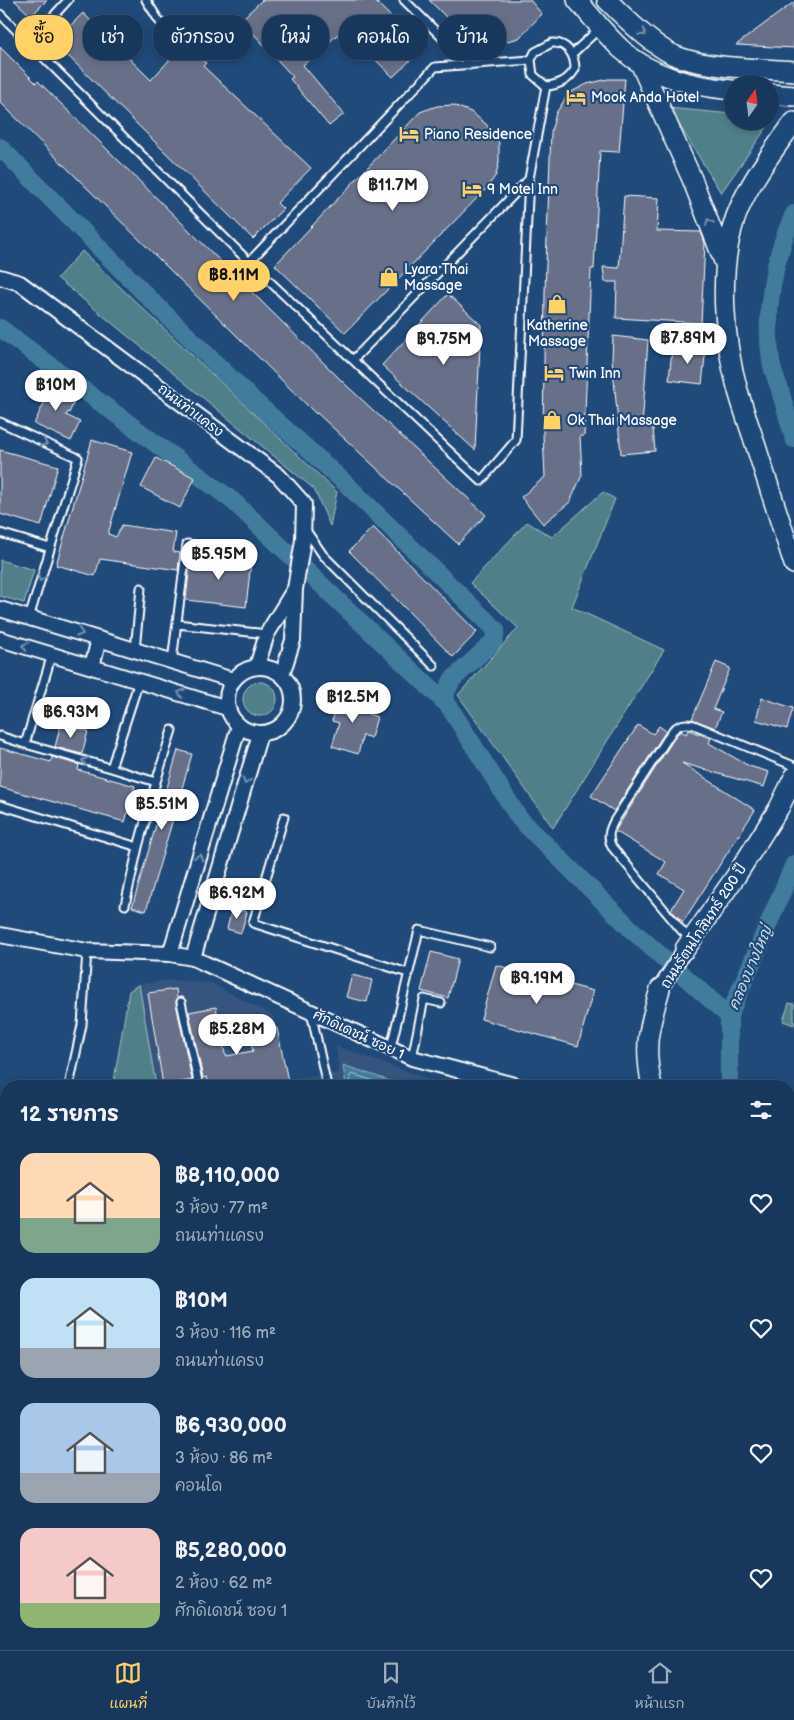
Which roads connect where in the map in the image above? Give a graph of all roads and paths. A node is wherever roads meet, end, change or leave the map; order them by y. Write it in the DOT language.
graph roads {
  1 [pos="68,0"];
  2 [pos="146,0"];
  3 [pos="404,0"];
  4 [pos="577,0"];
  5 [pos="607,0"];
  6 [pos="0,14"];
  7 [pos="54,15"];
  8 [pos="155,15"];
  9 [pos="601,27"];
  10 [pos="15,29"];
  11 [pos="572,54"];
  12 [pos="46,60"];
  13 [pos="530,60"];
  14 [pos="640,62"];
  15 [pos="470,65"];
  16 [pos="794,71"];
  17 [pos="546,86"];
  18 [pos="724,89"];
  19 [pos="779,95"];
  20 [pos="794,96"];
  21 [pos="794,122"];
  22 [pos="529,178"];
  23 [pos="249,262"];
  24 [pos="726,268"];
  25 [pos="0,277"];
  26 [pos="352,360"];
  27 [pos="0,422"];
  28 [pos="0,533"];
  29 [pos="303,534"];
  30 [pos="50,548"];
  31 [pos="211,548"];
  32 [pos="794,564"];
  33 [pos="141,588"];
  34 [pos="295,589"];
  35 [pos="0,609"];
  36 [pos="29,618"];
  37 [pos="177,624"];
  38 [pos="267,634"];
  39 [pos="0,638"];
  40 [pos="99,639"];
  41 [pos="135,650"];
  42 [pos="52,654"];
  43 [pos="172,661"];
  44 [pos="92,666"];
  45 [pos="257,666"];
  46 [pos="434,666"];
  47 [pos="282,675"];
  48 [pos="233,680"];
  49 [pos="139,681"];
  50 [pos="227,708"];
  51 [pos="239,726"];
  52 [pos="172,730"];
  53 [pos="260,734"];
  54 [pos="0,736"];
  55 [pos="25,744"];
  56 [pos="794,766"];
  57 [pos="111,768"];
  58 [pos="794,777"];
  59 [pos="156,782"];
  60 [pos="0,805"];
  61 [pos="284,816"];
  62 [pos="138,847"];
  63 [pos="125,905"];
  64 [pos="0,935"];
  65 [pos="689,944"];
  66 [pos="490,947"];
  67 [pos="87,951"];
  68 [pos="170,954"];
  69 [pos="194,958"];
  70 [pos="408,974"];
  71 [pos="660,989"];
  72 [pos="182,1002"];
  73 [pos="441,1004"];
  74 [pos="311,1012"];
  75 [pos="391,1047"];
  76 [pos="412,1058"];
  77 [pos="70,1080"];
  78 [pos="198,1080"];
  79 [pos="326,1080"];
  80 [pos="495,1080"];
  81 [pos="651,1080"];
  1 -- 7 [label="lane"];
  2 -- 8 [label="lane"];
  3 -- 15 [label="lane"];
  4 -- 9 [label="street"];
  5 -- 16 [label="street, one-way"];
  6 -- 10 [label="lane"];
  9 -- 11 [label="lane"];
  9 -- 14 [label="street"];
  11 -- 13 [label="lane"];
  11 -- 17 [label="lane"];
  12 -- 23 [label="lane"];
  13 -- 15 [label="lane"];
  13 -- 17 [label="lane"];
  14 -- 18 [label="street"];
  24 -- 14 [label="street, one-way"];
  15 -- 23 [label="lane"];
  17 -- 22 [label="lane"];
  19 -- 20 [label="street"];
  21 -- 24 [label="street"];
  22 -- 26 [label="lane"];
  22 -- 26 [label="lane"];
  23 -- 26 [label="lane"];
  24 -- 32 [label="street"];
  25 -- 29 [label="street, ถนนท่าแครง"];
  27 -- 30 [label="lane, one-way"];
  28 -- 30 [label="lane"];
  29 -- 34 [label="street, ถนนท่าแครง"];
  29 -- 46 [label="lane"];
  30 -- 36 [label="lane, one-way"];
  31 -- 37 [label="lane"];
  33 -- 41 [label="lane"];
  34 -- 38 [label="street, ถนนท่าแครง"];
  34 -- 47 [label="street, ถนนท่าแครง"];
  35 -- 36 [label="street"];
  36 -- 40 [label="street, one-way"];
  37 -- 38 [label="lane"];
  37 -- 43 [label="lane"];
  38 -- 45 [label="street, ถนนท่าแครง"];
  42 -- 39 [label="street, one-way"];
  40 -- 41 [label="street"];
  40 -- 44 [label="street"];
  41 -- 43 [label="street"];
  42 -- 44 [label="street"];
  42 -- 55 [label="lane"];
  43 -- 48 [label="street"];
  44 -- 49 [label="street"];
  45 -- 47 [label="street"];
  45 -- 48 [label="street"];
  47 -- 53 [label="street"];
  48 -- 50 [label="street"];
  50 -- 49 [label="street, one-way"];
  49 -- 57 [label="lane"];
  50 -- 51 [label="street"];
  51 -- 53 [label="street"];
  68 -- 51 [label="street, one-way"];
  52 -- 59 [label="lane"];
  53 -- 69 [label="street, one-way"];
  54 -- 55 [label="lane"];
  57 -- 55 [label="lane, one-way"];
  56 -- 65 [label="lane"];
  57 -- 59 [label="lane"];
  58 -- 65 [label="street, ถนนรัตนโกสินทร์ 200 ปี"];
  59 -- 62 [label="lane"];
  60 -- 62 [label="lane"];
  61 -- 70 [label="lane"];
  62 -- 63 [label="lane"];
  64 -- 67 [label="street, ศักดิเดชน์ ซอย 1"];
  65 -- 71 [label="street, ถนนรัตนโกสินทร์ 200 ปี"];
  66 -- 70 [label="lane"];
  67 -- 68 [label="street, ศักดิเดชน์ ซอย 1"];
  67 -- 77 [label="lane"];
  68 -- 69 [label="street, ศักดิเดชน์ ซอย 1"];
  69 -- 74 [label="street, ศักดิเดชน์ ซอย 1"];
  70 -- 75 [label="lane"];
  71 -- 81 [label="street, ถนนรัตนโกสินทร์ 200 ปี"];
  72 -- 78 [label="lane"];
  73 -- 76 [label="lane"];
  74 -- 75 [label="street, ศักดิเดชน์ ซอย 1"];
  74 -- 79 [label="lane"];
  75 -- 76 [label="street, ศักดิเดชน์ ซอย 1"];
  76 -- 80 [label="street, ศักดิเดชน์ ซอย 1"];
}
